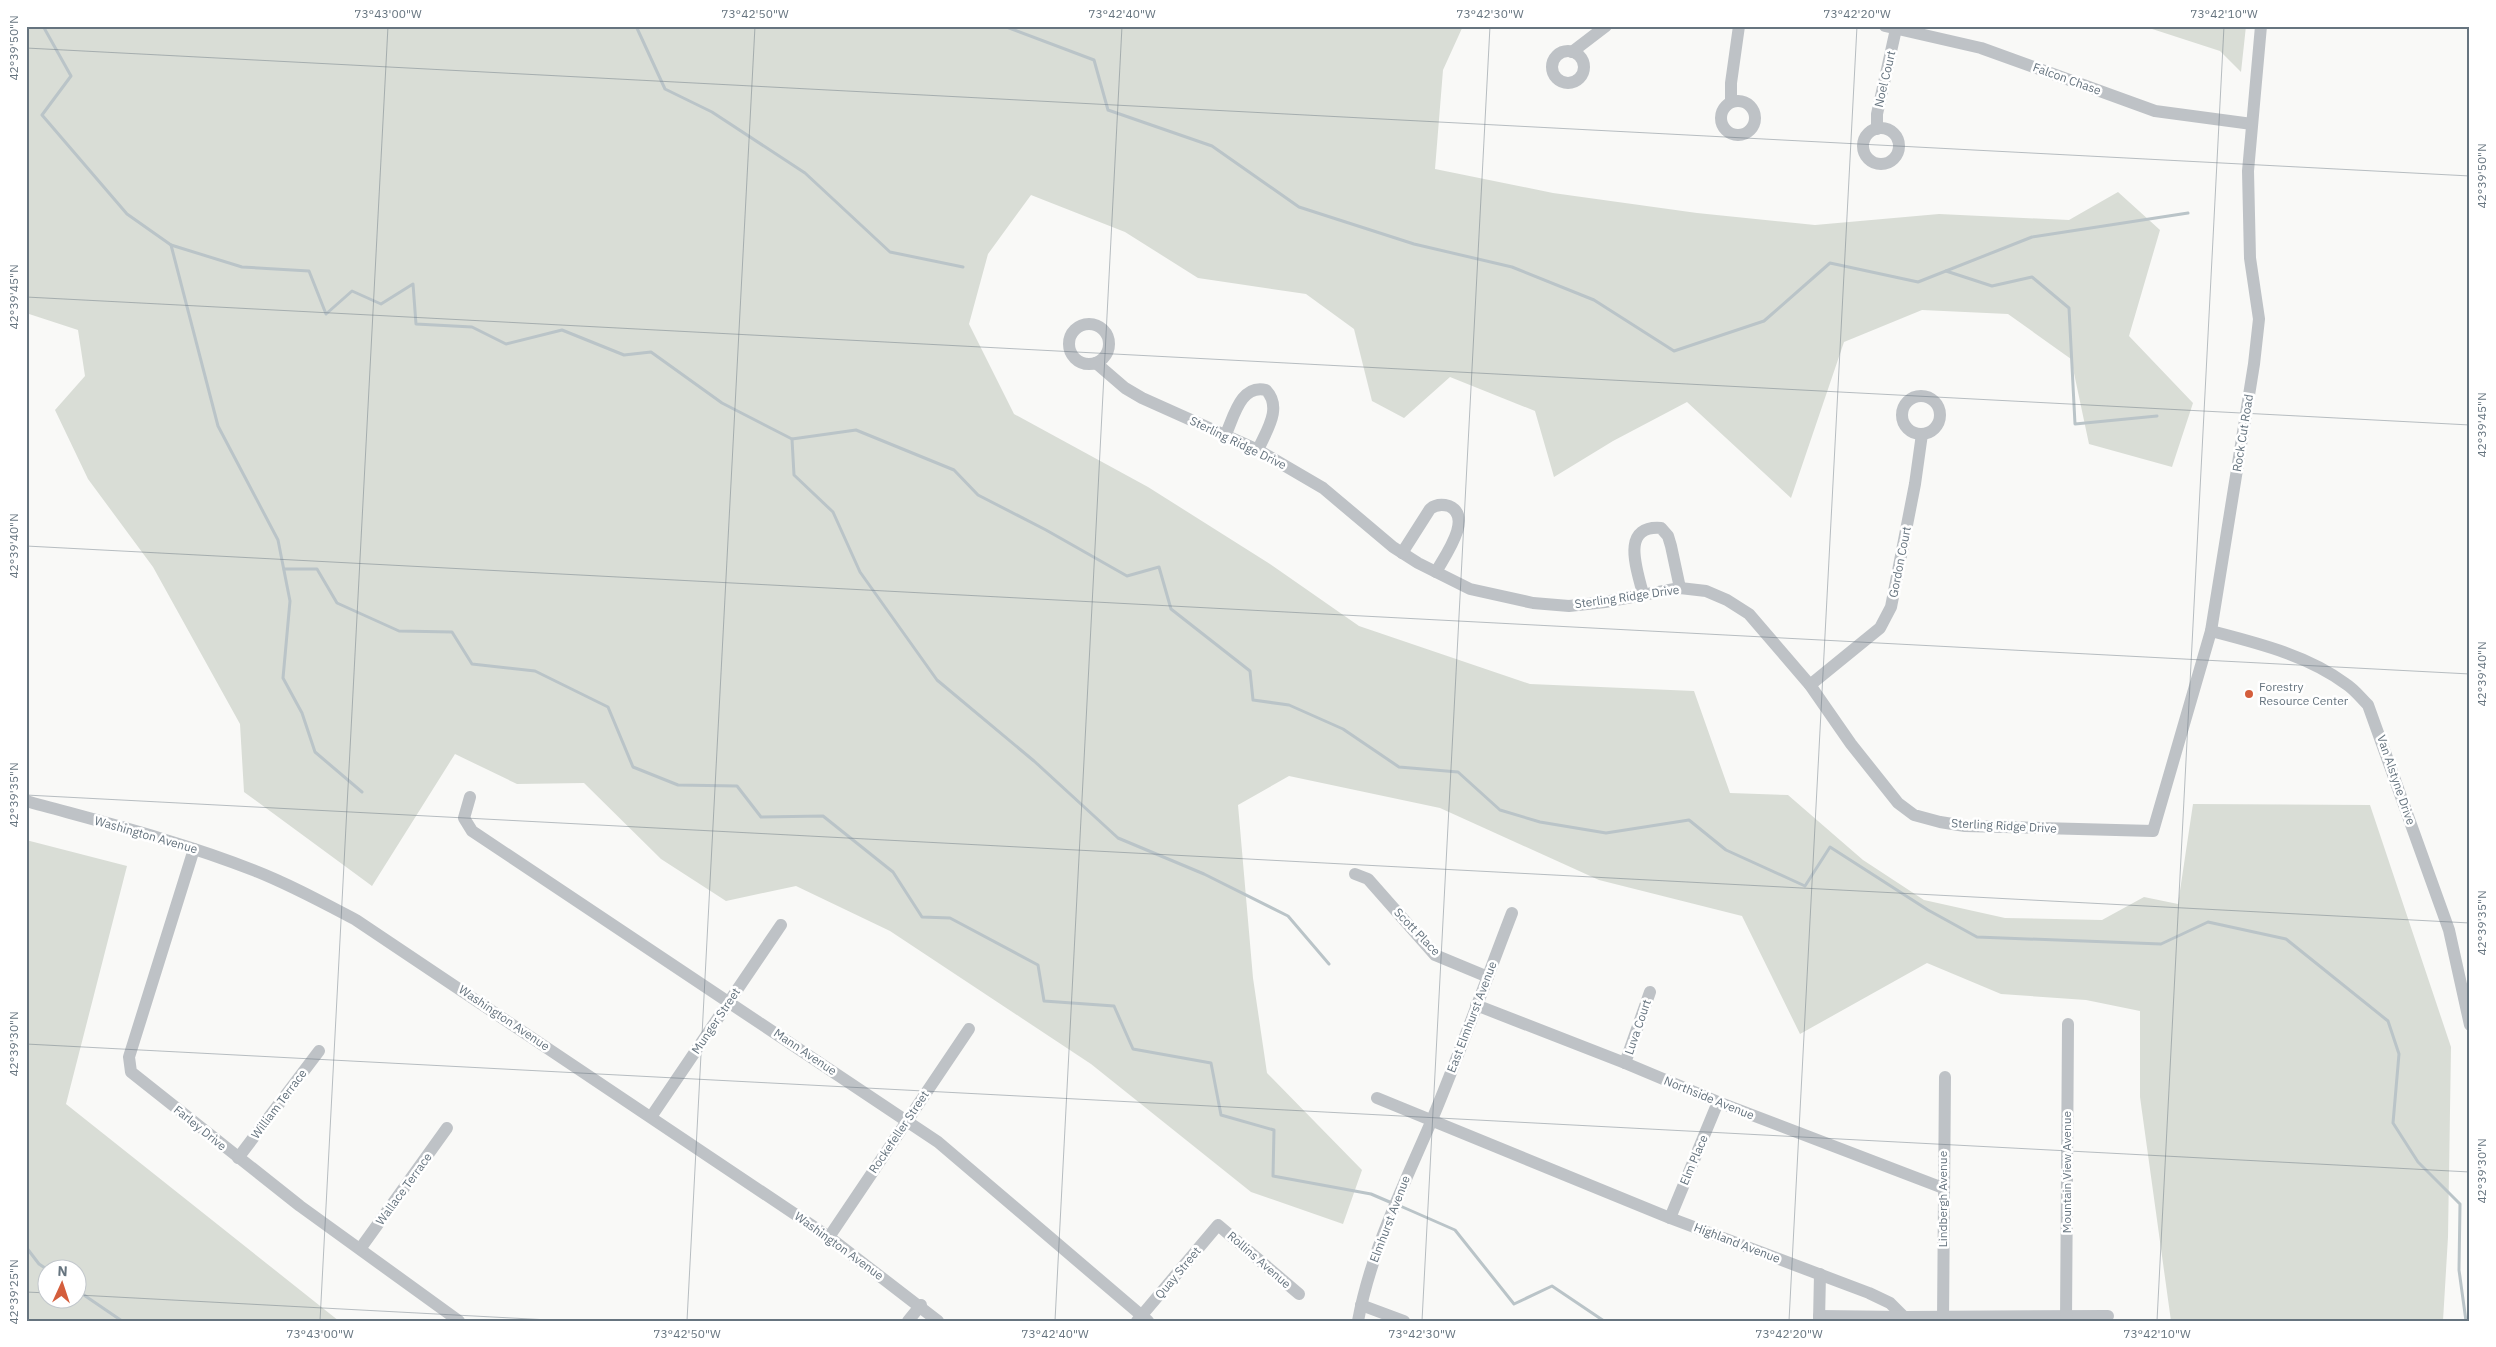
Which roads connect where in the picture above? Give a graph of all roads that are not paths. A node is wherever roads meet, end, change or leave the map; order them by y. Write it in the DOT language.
graph roads {
  1 [pos="1606,26"];
  2 [pos="1739,26"];
  3 [pos="2261,26"];
  4 [pos="1891,28"];
  5 [pos="1572,52"];
  6 [pos="1731,102"];
  7 [pos="2252,124"];
  8 [pos="1877,129"];
  9 [pos="1096,363"];
  10 [pos="1226,434"];
  11 [pos="1922,434"];
  12 [pos="1258,450"];
  13 [pos="1402,553"];
  14 [pos="1436,572"];
  15 [pos="1680,588"];
  16 [pos="1643,594"];
  17 [pos="2211,631"];
  18 [pos="1810,685"];
  19 [pos="470,797"];
  20 [pos="26,801"];
  21 [pos="2153,831"];
  22 [pos="194,849"];
  23 [pos="1355,874"];
  24 [pos="1512,913"];
  25 [pos="781,925"];
  26 [pos="1488,977"];
  27 [pos="1650,992"];
  28 [pos="729,1001"];
  29 [pos="1476,1005"];
  30 [pos="2068,1024"];
  31 [pos="2470,1025"];
  32 [pos="970,1029"];
  33 [pos="319,1051"];
  34 [pos="1625,1063"];
  35 [pos="1945,1077"];
  36 [pos="1377,1098"];
  37 [pos="1718,1102"];
  38 [pos="651,1117"];
  39 [pos="906,1120"];
  40 [pos="1432,1120"];
  41 [pos="448,1128"];
  42 [pos="238,1158"];
  43 [pos="1943,1188"];
  44 [pos="1670,1218"];
  45 [pos="1218,1225"];
  46 [pos="829,1237"];
  47 [pos="360,1249"];
  48 [pos="1820,1274"];
  49 [pos="1299,1294"];
  50 [pos="921,1305"];
  51 [pos="1361,1305"];
  52 [pos="2108,1316"];
  53 [pos="1904,1317"];
  54 [pos="1819,1318"];
  55 [pos="1943,1318"];
  56 [pos="1142,1319"];
  57 [pos="2066,1319"];
  58 [pos="459,1321"];
  59 [pos="908,1321"];
  60 [pos="938,1321"];
  61 [pos="1358,1321"];
  62 [pos="1404,1321"];
  1 -- 5 [label="street"];
  2 -- 6 [label="street"];
  3 -- 7 [label="street, Rock Cut Road"];
  4 -- 7 [label="street, Falcon Chase"];
  4 -- 8 [label="street, Noel Court"];
  7 -- 17 [label="street, Rock Cut Road"];
  9 -- 10 [label="street, Sterling Ridge Drive"];
  10 -- 12 [label="street, Sterling Ridge Drive"];
  10 -- 12 [label="street"];
  11 -- 18 [label="street, Gordon Court"];
  12 -- 13 [label="street, Sterling Ridge Drive"];
  13 -- 14 [label="street, Sterling Ridge Drive"];
  13 -- 14 [label="street"];
  14 -- 16 [label="street, Sterling Ridge Drive"];
  15 -- 16 [label="street, Sterling Ridge Drive"];
  15 -- 16 [label="street"];
  15 -- 18 [label="street, Sterling Ridge Drive"];
  17 -- 21 [label="street, Rock Cut Road"];
  17 -- 31 [label="street, Van Alstyne Drive"];
  18 -- 21 [label="street, Sterling Ridge Drive"];
  19 -- 28 [label="street, Mann Avenue"];
  20 -- 22 [label="street, Washington Avenue"];
  22 -- 38 [label="street, Washington Avenue"];
  22 -- 42 [label="street, Farley Drive"];
  23 -- 26 [label="street, Scott Place"];
  24 -- 26 [label="street, East Elmhurst Avenue"];
  25 -- 28 [label="street, Munger Street"];
  26 -- 29 [label="street, East Elmhurst Avenue"];
  27 -- 34 [label="street, Luva Court"];
  28 -- 38 [label="street, Munger Street"];
  28 -- 39 [label="street, Mann Avenue"];
  29 -- 34 [label="street, Northside Avenue"];
  29 -- 40 [label="street, East Elmhurst Avenue"];
  30 -- 57 [label="street, Mountain View Avenue"];
  32 -- 39 [label="street, Rockefeller Street"];
  33 -- 42 [label="street, William Terrace"];
  34 -- 37 [label="street, Northside Avenue"];
  35 -- 43 [label="street, Lindbergh Avenue"];
  36 -- 40 [label="street, Highland Avenue"];
  37 -- 43 [label="street, Northside Avenue"];
  37 -- 44 [label="street, Elm Place"];
  38 -- 46 [label="street, Washington Avenue"];
  39 -- 46 [label="street, Rockefeller Street"];
  39 -- 56 [label="street, Mann Avenue"];
  40 -- 44 [label="street, Highland Avenue"];
  40 -- 51 [label="street, Elmhurst Avenue"];
  41 -- 47 [label="street, Wallace Terrace"];
  42 -- 47 [label="street, Farley Drive"];
  43 -- 55 [label="street, Lindbergh Avenue"];
  44 -- 48 [label="street, Highland Avenue"];
  45 -- 49 [label="street, Rollins Avenue"];
  45 -- 56 [label="street, Quay Street"];
  46 -- 50 [label="street, Washington Avenue"];
  47 -- 58 [label="street, Farley Drive"];
  48 -- 53 [label="street, Highland Avenue"];
  48 -- 54 [label="street"];
  50 -- 59 [label="street"];
  50 -- 60 [label="street, Washington Avenue"];
  51 -- 61 [label="street, Elmhurst Avenue"];
  51 -- 62 [label="street"];
  52 -- 57 [label="street"];
  53 -- 54 [label="street"];
  53 -- 55 [label="street"];
  55 -- 57 [label="street"];
}
